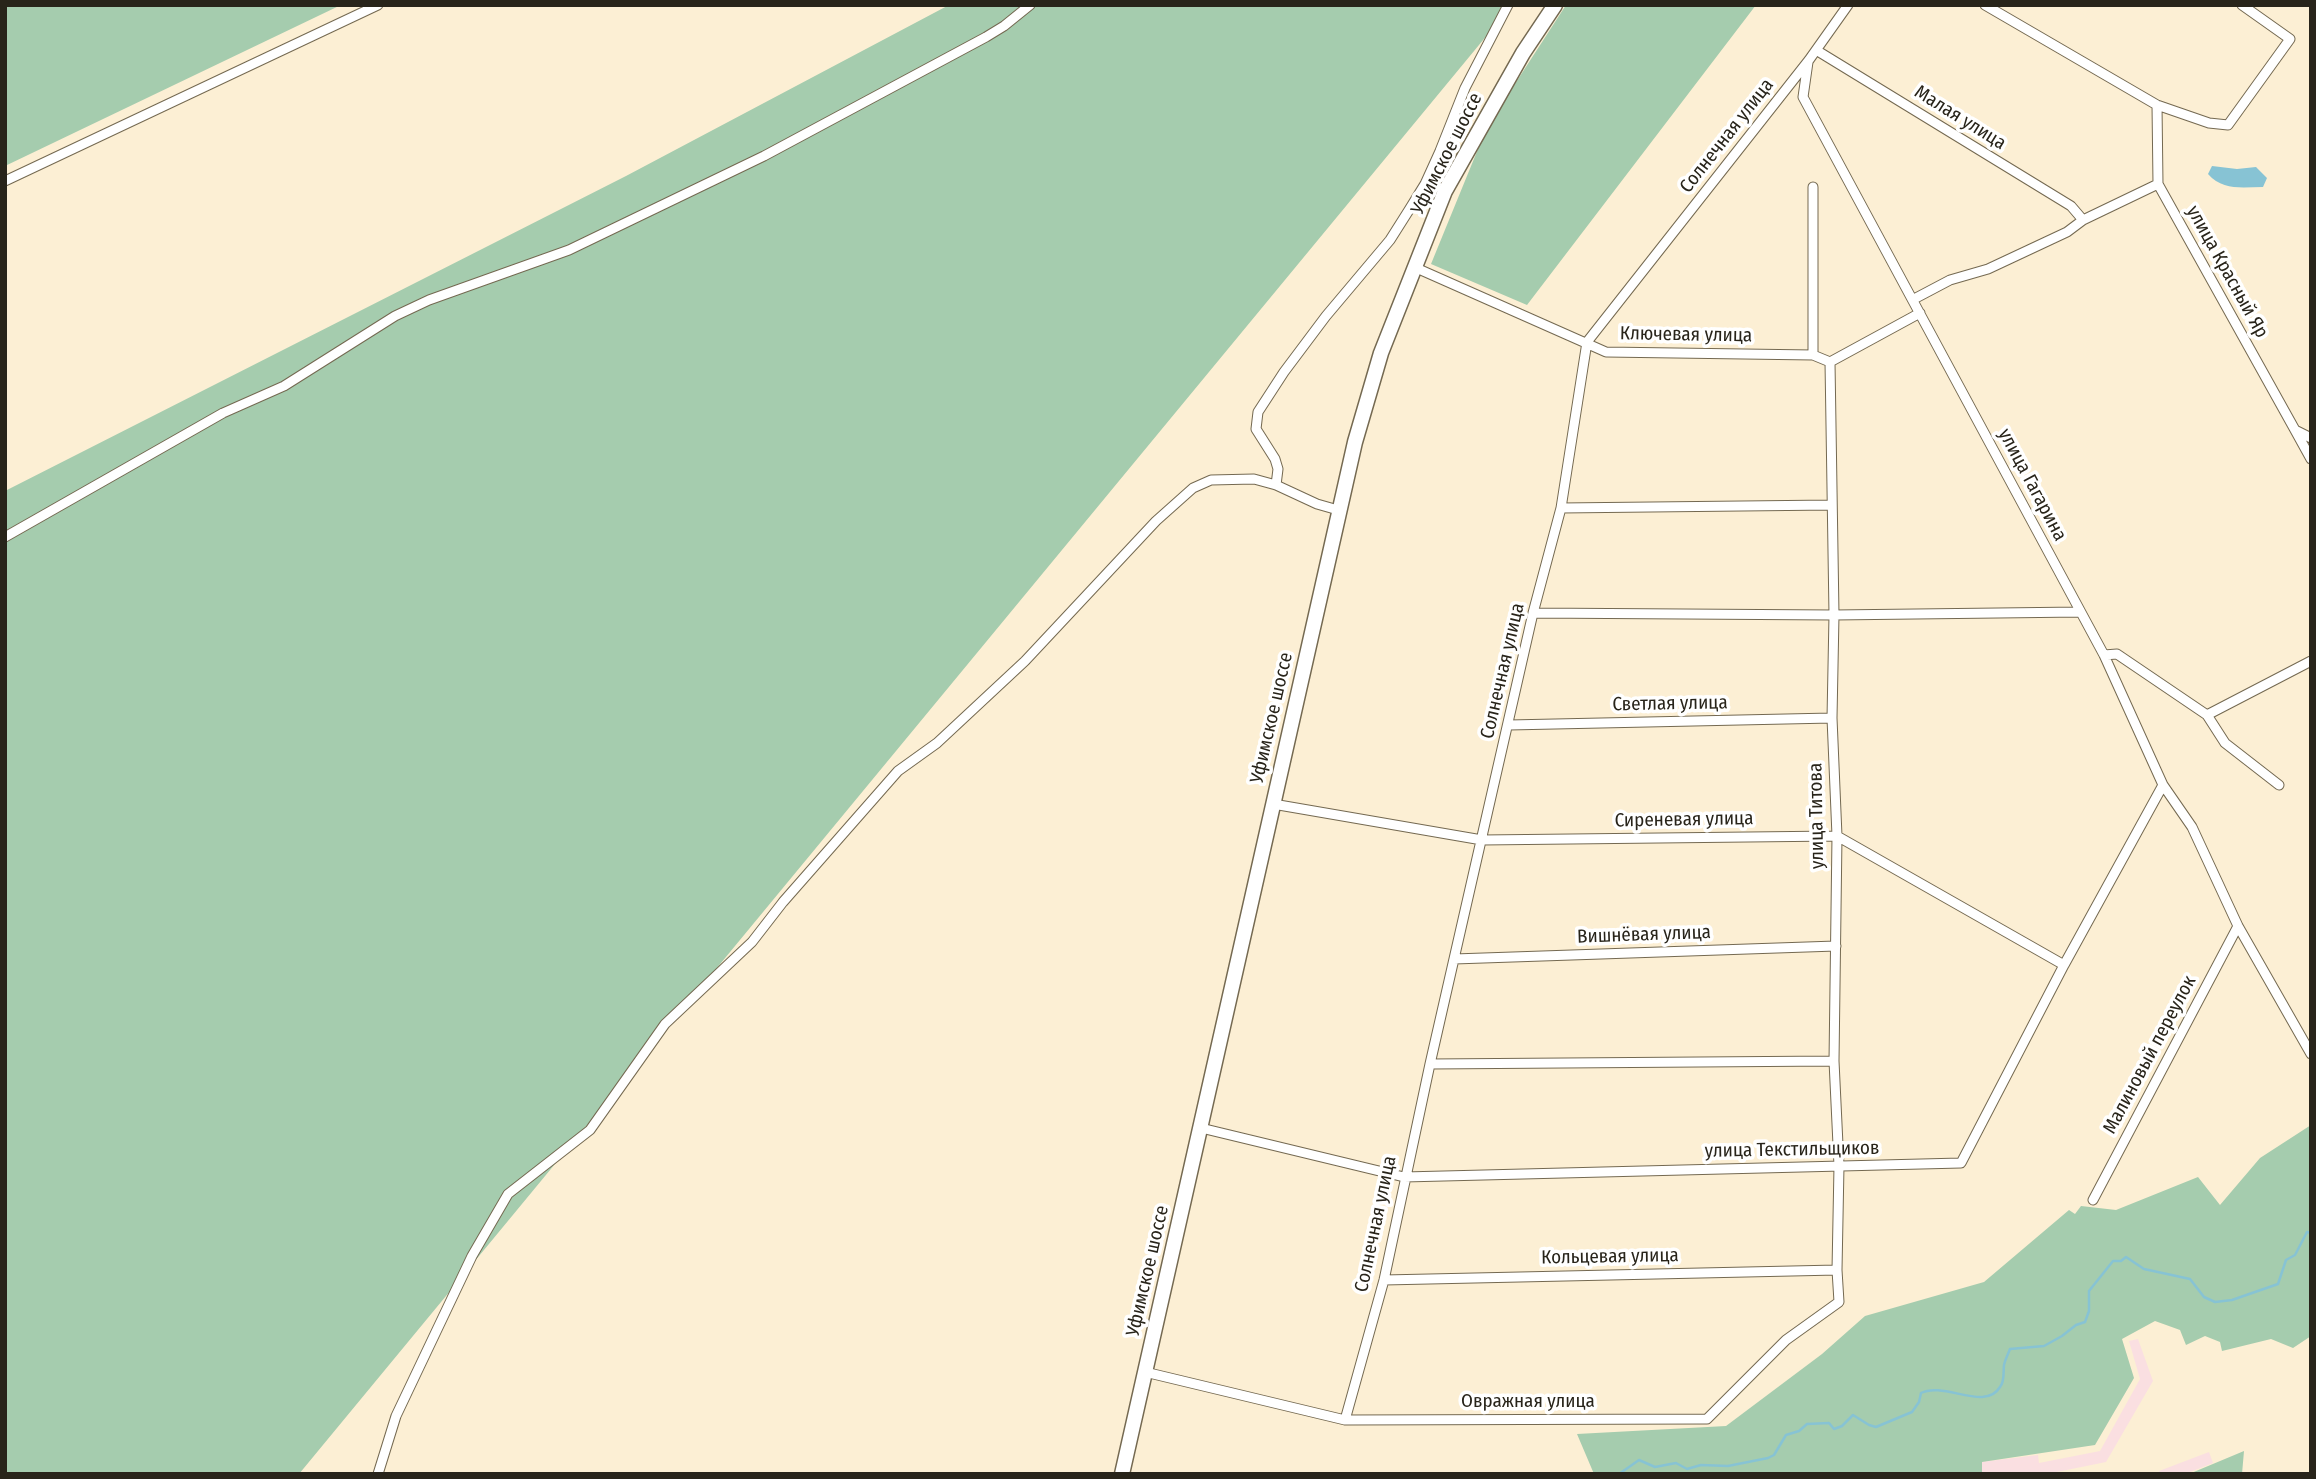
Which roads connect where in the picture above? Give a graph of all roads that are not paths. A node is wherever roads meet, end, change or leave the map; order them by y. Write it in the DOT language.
graph roads {
  1 [pos="378,5"];
  2 [pos="1030,5"];
  3 [pos="1508,5"];
  4 [pos="1555,5"];
  5 [pos="1848,5"];
  6 [pos="1985,5"];
  7 [pos="2242,5"];
  8 [pos="1816,50"];
  9 [pos="1809,60"];
  10 [pos="2157,105"];
  11 [pos="5,181"];
  12 [pos="2158,184"];
  13 [pos="1813,187"];
  14 [pos="2083,220"];
  15 [pos="1415,267"];
  16 [pos="1914,299"];
  17 [pos="1920,313"];
  18 [pos="1587,342"];
  19 [pos="1813,355"];
  20 [pos="1830,362"];
  21 [pos="2295,429"];
  22 [pos="2311,438"];
  23 [pos="2311,459"];
  24 [pos="1276,485"];
  25 [pos="1832,505"];
  26 [pos="1561,508"];
  27 [pos="1338,510"];
  28 [pos="5,537"];
  29 [pos="2080,612"];
  30 [pos="1533,614"];
  31 [pos="1835,615"];
  32 [pos="2104,655"];
  33 [pos="2311,661"];
  34 [pos="2207,715"];
  35 [pos="1832,718"];
  36 [pos="1509,725"];
  37 [pos="2163,785"];
  38 [pos="2279,785"];
  39 [pos="1273,804"];
  40 [pos="1837,836"];
  41 [pos="1482,840"];
  42 [pos="2238,926"];
  43 [pos="1836,946"];
  44 [pos="1454,959"];
  45 [pos="2064,965"];
  46 [pos="2311,1054"];
  47 [pos="1834,1061"];
  48 [pos="1430,1064"];
  49 [pos="1201,1128"];
  50 [pos="1839,1166"];
  51 [pos="1404,1177"];
  52 [pos="2093,1200"];
  53 [pos="1837,1270"];
  54 [pos="1384,1280"];
  55 [pos="1145,1372"];
  56 [pos="1345,1420"];
  57 [pos="377,1474"];
  58 [pos="1122,1474"];
  1 -- 11 [label="street"];
  2 -- 28 [label="street"];
  3 -- 24 [label="street"];
  4 -- 15 [label="main road, Уфимское шоссе"];
  5 -- 8 [label="street, Солнечная улица"];
  6 -- 10 [label="street"];
  7 -- 10 [label="street"];
  8 -- 9 [label="street, Солнечная улица"];
  8 -- 14 [label="street, Малая улица"];
  9 -- 16 [label="street, улица Гагарина"];
  9 -- 18 [label="street, Солнечная улица"];
  10 -- 12 [label="street, улица Красный Яр"];
  12 -- 14 [label="street"];
  12 -- 21 [label="street, улица Красный Яр"];
  13 -- 19 [label="street"];
  14 -- 16 [label="street"];
  15 -- 18 [label="street, Ключевая улица"];
  15 -- 27 [label="main road, Уфимское шоссе"];
  16 -- 17 [label="street, улица Гагарина"];
  17 -- 20 [label="street"];
  17 -- 29 [label="street, улица Гагарина"];
  18 -- 19 [label="street, Ключевая улица"];
  18 -- 26 [label="street, Солнечная улица"];
  19 -- 20 [label="street, Ключевая улица"];
  20 -- 25 [label="street, улица Титова"];
  21 -- 22 [label="street"];
  21 -- 23 [label="street, улица Красный Яр"];
  24 -- 27 [label="street"];
  24 -- 57 [label="street"];
  25 -- 26 [label="street"];
  25 -- 31 [label="street, улица Титова"];
  26 -- 30 [label="street, Солнечная улица"];
  27 -- 39 [label="main road, Уфимское шоссе"];
  29 -- 31 [label="street"];
  29 -- 32 [label="street, улица Гагарина"];
  30 -- 31 [label="street"];
  30 -- 36 [label="street, Солнечная улица"];
  31 -- 35 [label="street, улица Титова"];
  32 -- 34 [label="street"];
  32 -- 37 [label="street, улица Гагарина"];
  33 -- 34 [label="street"];
  34 -- 38 [label="street"];
  35 -- 36 [label="street, Светлая улица"];
  35 -- 40 [label="street, улица Титова"];
  36 -- 41 [label="street, Солнечная улица"];
  37 -- 42 [label="street, улица Гагарина"];
  37 -- 45 [label="street, улица Текстильщиков"];
  39 -- 41 [label="street, Сиреневая улица"];
  39 -- 49 [label="main road, Уфимское шоссе"];
  40 -- 41 [label="street, Сиреневая улица"];
  40 -- 43 [label="street, улица Титова"];
  40 -- 45 [label="street"];
  41 -- 44 [label="street, Солнечная улица"];
  42 -- 46 [label="street"];
  42 -- 52 [label="street, Малиновый переулок"];
  43 -- 44 [label="street, Вишнёвая улица"];
  43 -- 47 [label="street, улица Титова"];
  44 -- 48 [label="street, Солнечная улица"];
  45 -- 50 [label="street, улица Текстильщиков"];
  47 -- 48 [label="street"];
  47 -- 50 [label="street, улица Титова"];
  48 -- 51 [label="street, Солнечная улица"];
  49 -- 51 [label="street, улица Текстильщиков"];
  49 -- 55 [label="main road, Уфимское шоссе"];
  50 -- 51 [label="street, улица Текстильщиков"];
  50 -- 53 [label="street, улица Титова"];
  51 -- 54 [label="street, Солнечная улица"];
  53 -- 54 [label="street, Кольцевая улица"];
  53 -- 56 [label="street, Овражная улица"];
  54 -- 56 [label="street, Солнечная улица"];
  55 -- 56 [label="street, Овражная улица"];
  55 -- 58 [label="main road, Уфимское шоссе"];
}
